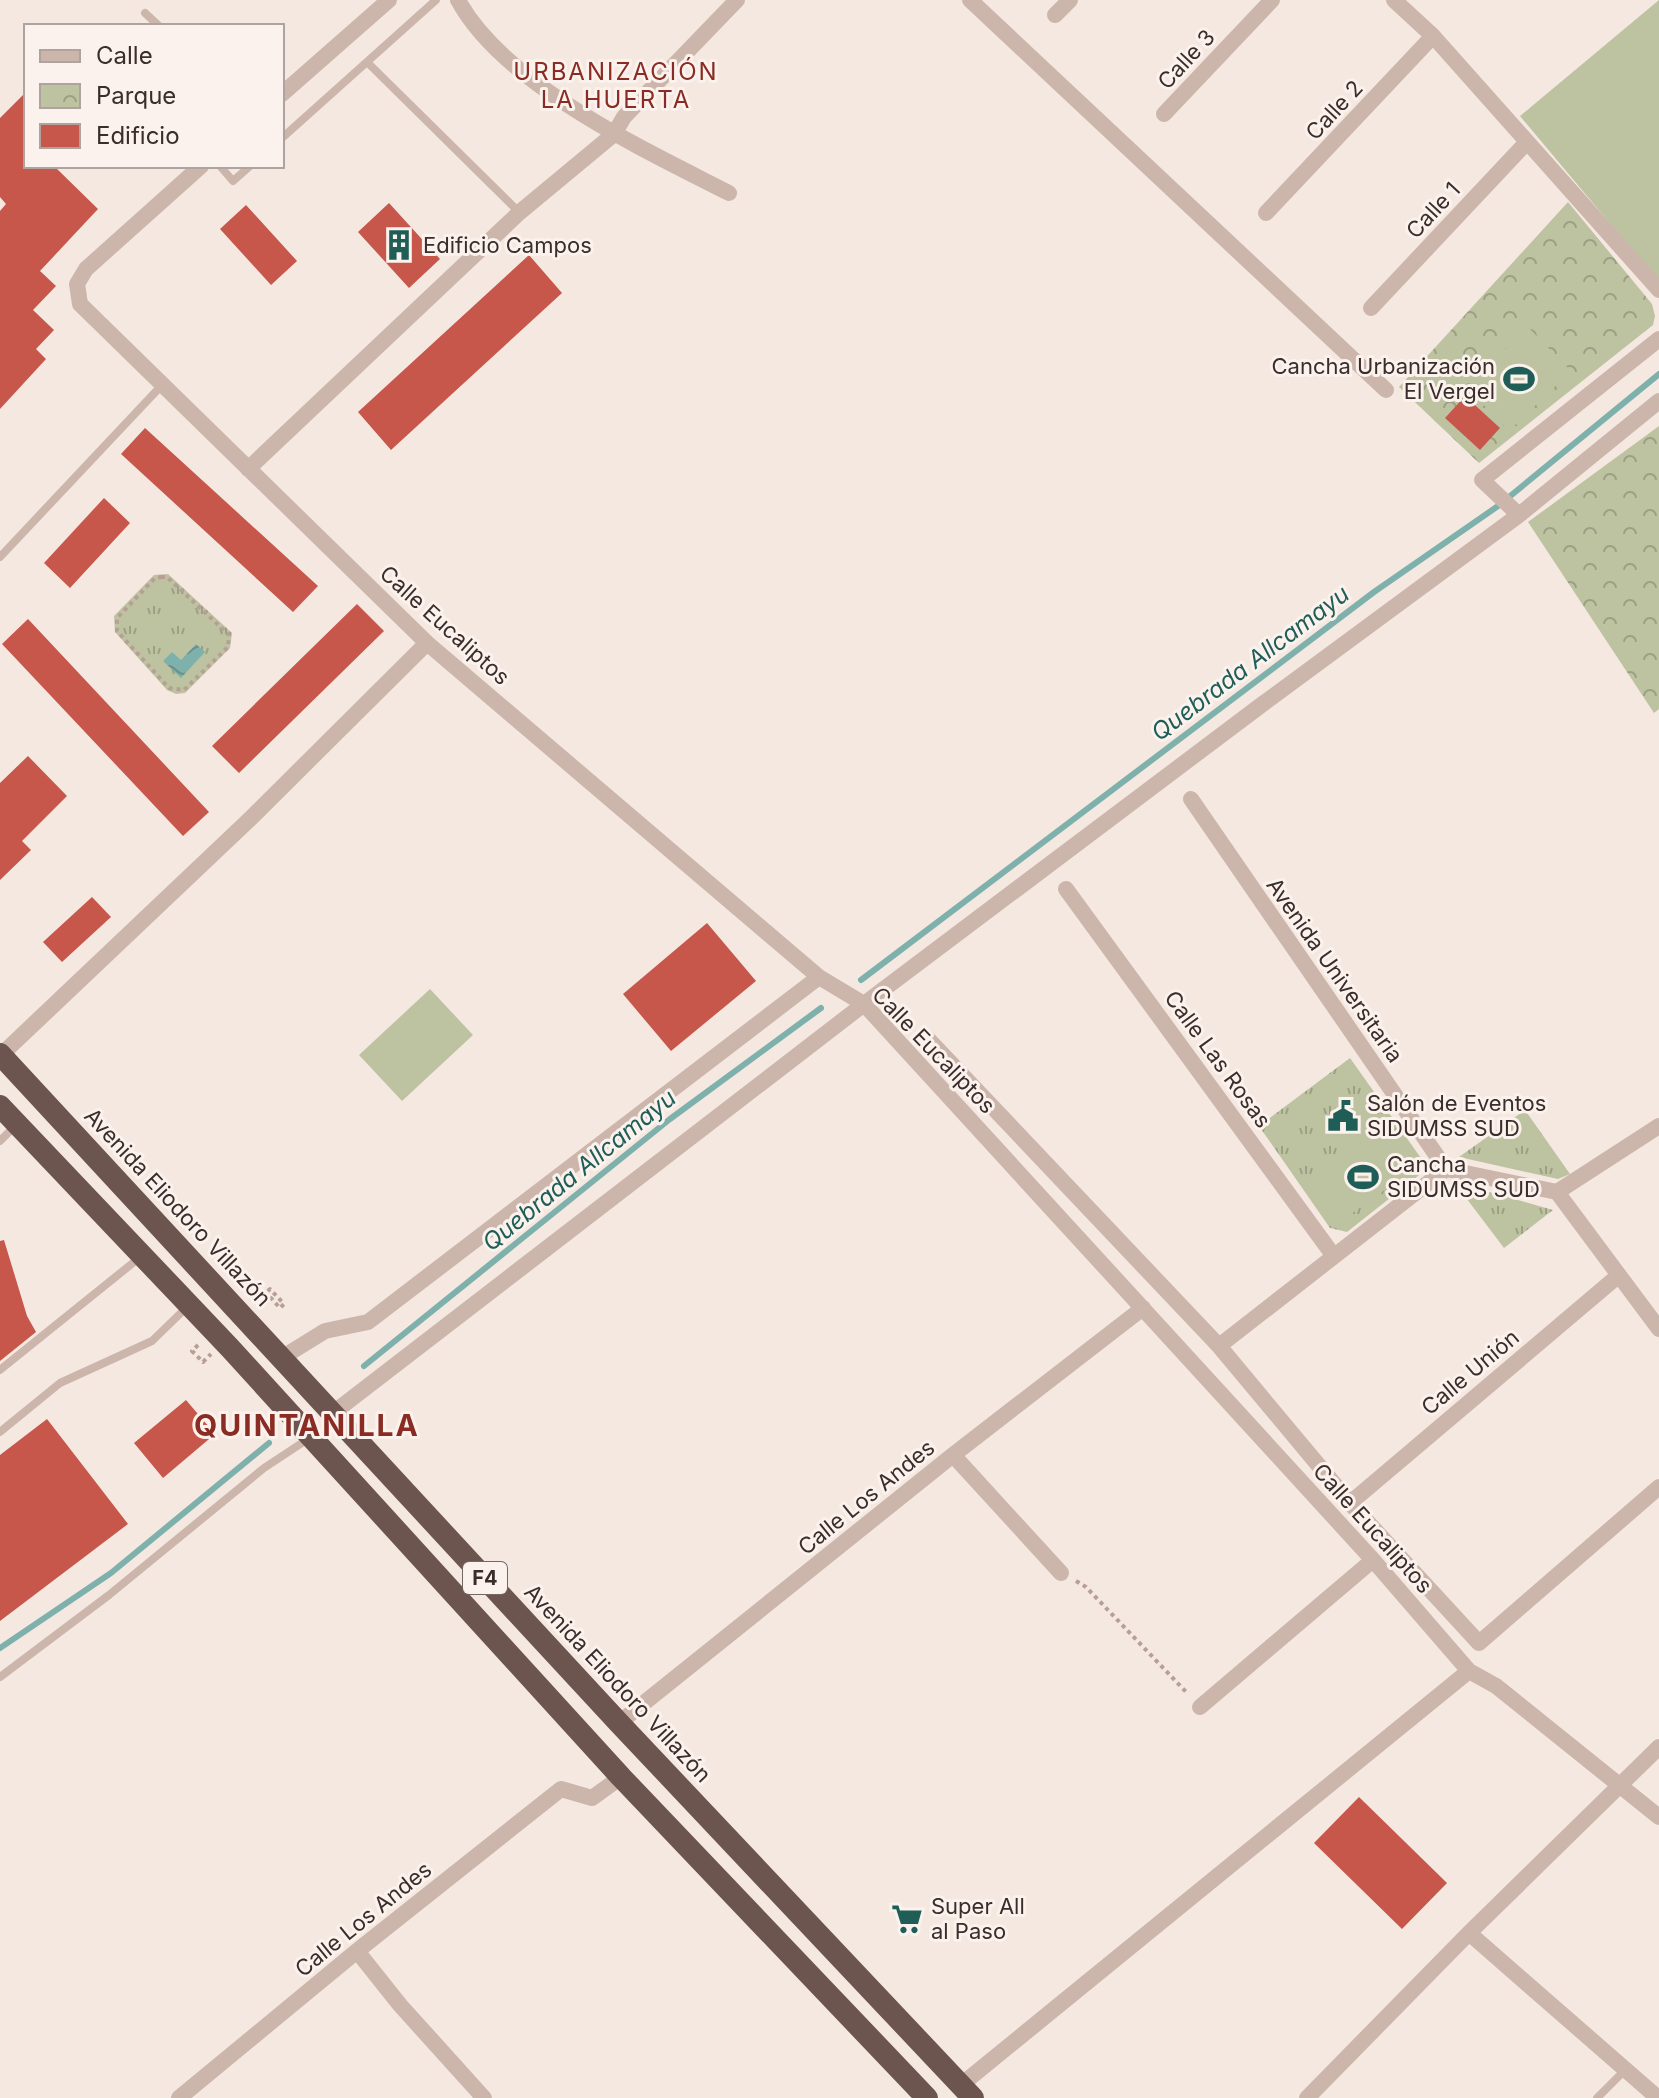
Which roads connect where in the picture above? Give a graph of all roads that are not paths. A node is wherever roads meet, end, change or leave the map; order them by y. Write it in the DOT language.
graph roads {
  1 [pos="389,0"];
  2 [pos="436,0"];
  3 [pos="458,0"];
  4 [pos="737,0"];
  5 [pos="970,0"];
  6 [pos="1070,0"];
  7 [pos="1272,0"];
  8 [pos="1394,0"];
  9 [pos="145,13"];
  10 [pos="1055,15"];
  11 [pos="157,24"];
  12 [pos="1433,36"];
  13 [pos="367,62"];
  14 [pos="284,92"];
  15 [pos="1164,114"];
  16 [pos="614,134"];
  17 [pos="284,136"];
  18 [pos="1527,142"];
  19 [pos="199,168"];
  20 [pos="222,168"];
  21 [pos="248,168"];
  22 [pos="729,193"];
  23 [pos="520,212"];
  24 [pos="1266,213"];
  25 [pos="1659,290"];
  26 [pos="1371,308"];
  27 [pos="1659,339"];
  28 [pos="162,385"];
  29 [pos="1386,390"];
  30 [pos="1659,401"];
  31 [pos="248,469"];
  32 [pos="1516,512"];
  33 [pos="0,557"];
  34 [pos="427,643"];
  35 [pos="1191,799"];
  36 [pos="1066,889"];
  37 [pos="819,977"];
  38 [pos="864,1004"];
  39 [pos="927,1038"];
  40 [pos="0,1054"];
  41 [pos="0,1106"];
  42 [pos="18,1124"];
  43 [pos="1659,1126"];
  44 [pos="0,1141"];
  45 [pos="1446,1169"];
  46 [pos="1557,1192"];
  47 [pos="143,1255"];
  48 [pos="1333,1255"];
  49 [pos="1618,1276"];
  50 [pos="189,1305"];
  51 [pos="1143,1308"];
  52 [pos="1659,1329"];
  53 [pos="1219,1346"];
  54 [pos="283,1357"];
  55 [pos="0,1370"];
  56 [pos="333,1413"];
  57 [pos="0,1432"];
  58 [pos="311,1437"];
  59 [pos="953,1455"];
  60 [pos="1659,1487"];
  61 [pos="1350,1503"];
  62 [pos="1373,1560"];
  63 [pos="1061,1573"];
  64 [pos="1469,1671"];
  65 [pos="0,1677"];
  66 [pos="1200,1707"];
  67 [pos="619,1723"];
  68 [pos="1659,1747"];
  69 [pos="621,1777"];
  70 [pos="1619,1786"];
  71 [pos="1659,1817"];
  72 [pos="1469,1933"];
  73 [pos="357,1951"];
  74 [pos="1626,2070"];
  75 [pos="967,2091"];
  76 [pos="179,2098"];
  77 [pos="484,2098"];
  78 [pos="927,2098"];
  79 [pos="1307,2098"];
  80 [pos="1597,2098"];
  81 [pos="1658,2098"];
  1 -- 14 [label="street"];
  2 -- 13 [label="lane"];
  3 -- 16 [label="street"];
  4 -- 16 [label="street"];
  5 -- 29 [label="street"];
  6 -- 10 [label="street"];
  7 -- 15 [label="street, Calle 3"];
  8 -- 12 [label="street"];
  9 -- 11 [label="lane"];
  12 -- 18 [label="street"];
  12 -- 24 [label="street, Calle 2"];
  13 -- 17 [label="lane"];
  13 -- 23 [label="lane"];
  16 -- 22 [label="street"];
  16 -- 23 [label="street"];
  18 -- 25 [label="street"];
  18 -- 26 [label="street, Calle 1"];
  19 -- 28 [label="street, Calle Eucaliptos"];
  20 -- 21 [label="lane"];
  23 -- 31 [label="street"];
  27 -- 32 [label="street"];
  28 -- 31 [label="street, Calle Eucaliptos"];
  28 -- 33 [label="lane"];
  30 -- 32 [label="street"];
  31 -- 34 [label="street, Calle Eucaliptos"];
  32 -- 38 [label="street"];
  34 -- 37 [label="street, Calle Eucaliptos"];
  34 -- 40 [label="street"];
  35 -- 45 [label="street, Avenida Universitaria"];
  36 -- 48 [label="street, Calle Las Rosas"];
  37 -- 38 [label="street, Calle Eucaliptos"];
  37 -- 54 [label="street"];
  38 -- 51 [label="street, Calle Eucaliptos"];
  38 -- 56 [label="street"];
  39 -- 53 [label="street, Calle Eucaliptos"];
  40 -- 54 [label="highway, Avenida Eliodoro Villazón / F4"];
  41 -- 42 [label="highway, F4"];
  42 -- 44 [label="lane"];
  42 -- 47 [label="highway, F4"];
  43 -- 46 [label="street"];
  45 -- 46 [label="street"];
  45 -- 48 [label="street"];
  46 -- 49 [label="street"];
  47 -- 50 [label="highway, F4"];
  47 -- 55 [label="lane"];
  48 -- 53 [label="street"];
  49 -- 52 [label="street"];
  49 -- 61 [label="street, Calle Unión"];
  50 -- 57 [label="lane"];
  50 -- 58 [label="highway, F4"];
  51 -- 59 [label="street, Calle Los Andes"];
  51 -- 62 [label="street, Calle Eucaliptos"];
  53 -- 61 [label="street, Calle Eucaliptos"];
  54 -- 56 [label="highway, Avenida Eliodoro Villazón / F4"];
  56 -- 67 [label="highway, Avenida Eliodoro Villazón / F4"];
  58 -- 65 [label="lane"];
  58 -- 69 [label="highway, F4"];
  59 -- 63 [label="street"];
  59 -- 67 [label="street, Calle Los Andes"];
  60 -- 61 [label="street, Calle Eucaliptos"];
  62 -- 64 [label="street, Calle Eucaliptos"];
  62 -- 66 [label="street"];
  64 -- 70 [label="street, Calle Eucaliptos"];
  64 -- 75 [label="street"];
  67 -- 75 [label="highway, Avenida Eliodoro Villazón / F4"];
  68 -- 70 [label="street"];
  69 -- 73 [label="street, Calle Los Andes"];
  69 -- 78 [label="highway, F4"];
  70 -- 71 [label="street, Calle Eucaliptos"];
  70 -- 72 [label="street"];
  72 -- 74 [label="street"];
  72 -- 79 [label="street"];
  73 -- 76 [label="street, Calle Los Andes"];
  73 -- 77 [label="street"];
  74 -- 80 [label="lane"];
  74 -- 81 [label="street"];
}
